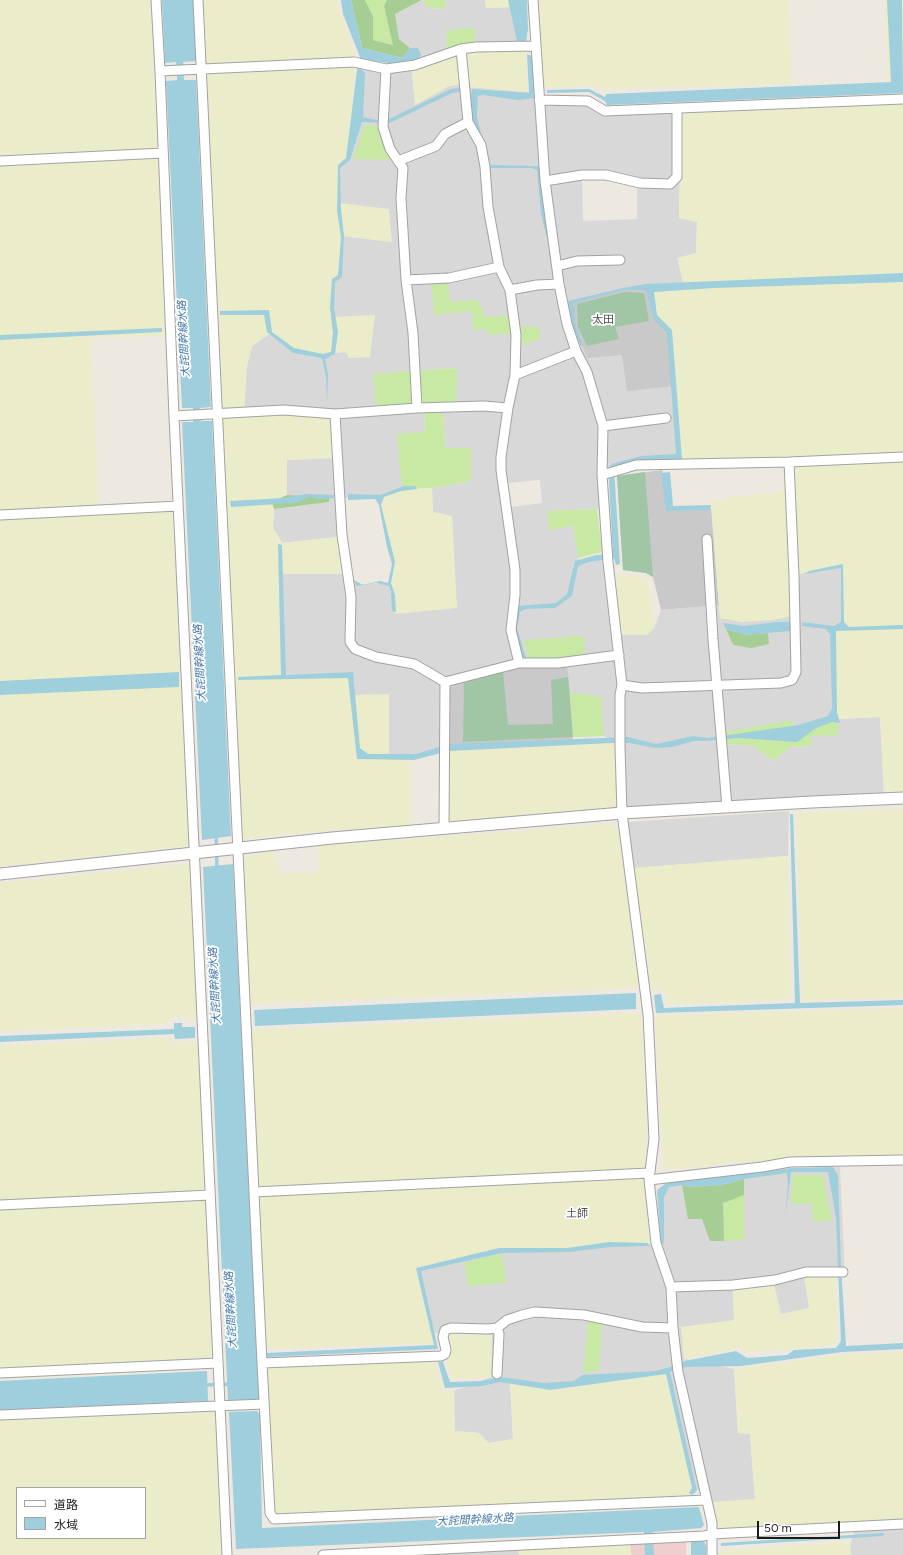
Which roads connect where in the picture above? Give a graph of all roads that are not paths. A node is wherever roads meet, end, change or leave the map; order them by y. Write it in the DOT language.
graph roads {
  1 [pos="156,0"];
  2 [pos="198,0"];
  3 [pos="533,0"];
  4 [pos="535,46"];
  5 [pos="461,49"];
  6 [pos="201,69"];
  7 [pos="386,69"];
  8 [pos="160,71"];
  9 [pos="903,99"];
  10 [pos="539,100"];
  11 [pos="677,108"];
  12 [pos="468,122"];
  13 [pos="163,154"];
  14 [pos="0,161"];
  15 [pos="398,161"];
  16 [pos="545,181"];
  17 [pos="620,260"];
  18 [pos="557,266"];
  19 [pos="499,267"];
  20 [pos="406,280"];
  21 [pos="559,284"];
  22 [pos="510,290"];
  23 [pos="576,351"];
  24 [pos="515,375"];
  25 [pos="417,408"];
  26 [pos="508,408"];
  27 [pos="218,413"];
  28 [pos="335,414"];
  29 [pos="174,416"];
  30 [pos="666,418"];
  31 [pos="603,426"];
  32 [pos="903,457"];
  33 [pos="789,462"];
  34 [pos="604,474"];
  35 [pos="178,506"];
  36 [pos="0,514"];
  37 [pos="707,539"];
  38 [pos="619,656"];
  39 [pos="519,663"];
  40 [pos="444,682"];
  41 [pos="622,685"];
  42 [pos="717,685"];
  43 [pos="903,798"];
  44 [pos="727,807"];
  45 [pos="622,813"];
  46 [pos="444,828"];
  47 [pos="238,849"];
  48 [pos="195,854"];
  49 [pos="0,874"];
  50 [pos="903,1160"];
  51 [pos="649,1176"];
  52 [pos="254,1192"];
  53 [pos="210,1195"];
  54 [pos="0,1205"];
  55 [pos="840,1272"];
  56 [pos="671,1287"];
  57 [pos="497,1328"];
  58 [pos="673,1328"];
  59 [pos="218,1363"];
  60 [pos="262,1363"];
  61 [pos="0,1373"];
  62 [pos="497,1374"];
  63 [pos="264,1404"];
  64 [pos="220,1406"];
  65 [pos="0,1416"];
  66 [pos="706,1500"];
  67 [pos="903,1524"];
  68 [pos="712,1534"];
  69 [pos="227,1555"];
  70 [pos="323,1555"];
  71 [pos="712,1555"];
  1 -- 8 [label="street"];
  2 -- 6 [label="street"];
  3 -- 4 [label="street"];
  4 -- 5 [label="street"];
  4 -- 10 [label="street"];
  5 -- 7 [label="street"];
  5 -- 12 [label="street"];
  6 -- 7 [label="street"];
  6 -- 8 [label="street"];
  6 -- 27 [label="street"];
  7 -- 15 [label="street"];
  8 -- 13 [label="street"];
  9 -- 11 [label="street"];
  10 -- 11 [label="street"];
  10 -- 16 [label="street"];
  11 -- 16 [label="street"];
  12 -- 15 [label="street"];
  12 -- 19 [label="street"];
  13 -- 14 [label="street"];
  13 -- 29 [label="street"];
  15 -- 20 [label="street"];
  16 -- 18 [label="street"];
  17 -- 18 [label="street"];
  18 -- 21 [label="street"];
  19 -- 20 [label="street"];
  19 -- 22 [label="street"];
  20 -- 25 [label="street"];
  21 -- 22 [label="street"];
  21 -- 23 [label="street"];
  22 -- 24 [label="street"];
  23 -- 24 [label="street"];
  23 -- 31 [label="street"];
  24 -- 26 [label="street"];
  25 -- 26 [label="street"];
  25 -- 28 [label="street"];
  26 -- 39 [label="street"];
  27 -- 28 [label="street"];
  27 -- 29 [label="street"];
  27 -- 47 [label="street"];
  28 -- 40 [label="street"];
  29 -- 35 [label="street"];
  30 -- 31 [label="street"];
  31 -- 34 [label="street"];
  32 -- 33 [label="street"];
  33 -- 34 [label="street"];
  33 -- 42 [label="street"];
  34 -- 38 [label="street"];
  35 -- 36 [label="street"];
  35 -- 48 [label="street"];
  37 -- 42 [label="street"];
  38 -- 39 [label="street"];
  38 -- 41 [label="street"];
  39 -- 40 [label="street"];
  40 -- 46 [label="street"];
  41 -- 42 [label="street"];
  41 -- 45 [label="street"];
  42 -- 44 [label="street"];
  43 -- 44 [label="street"];
  44 -- 45 [label="street"];
  45 -- 46 [label="street"];
  45 -- 51 [label="street"];
  46 -- 47 [label="street"];
  47 -- 48 [label="street"];
  47 -- 52 [label="street"];
  48 -- 49 [label="street"];
  48 -- 53 [label="street"];
  50 -- 51 [label="street"];
  51 -- 52 [label="street"];
  51 -- 56 [label="street"];
  52 -- 60 [label="street"];
  53 -- 54 [label="street"];
  53 -- 59 [label="street"];
  55 -- 56 [label="street"];
  56 -- 58 [label="street"];
  57 -- 58 [label="street"];
  57 -- 60 [label="street"];
  57 -- 62 [label="street"];
  58 -- 66 [label="street"];
  59 -- 61 [label="street"];
  59 -- 64 [label="street"];
  60 -- 63 [label="street"];
  63 -- 64 [label="street"];
  63 -- 66 [label="street"];
  64 -- 65 [label="street"];
  64 -- 69 [label="street"];
  66 -- 68 [label="street"];
  67 -- 68 [label="street"];
  68 -- 70 [label="street"];
  68 -- 71 [label="street"];
}
